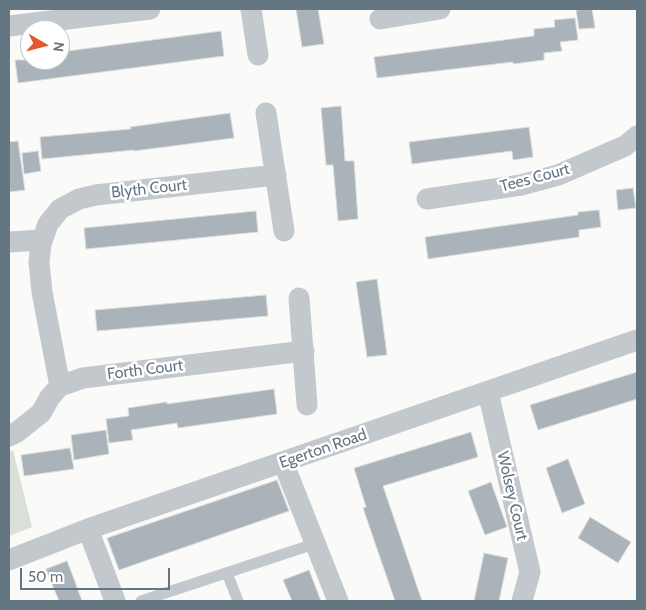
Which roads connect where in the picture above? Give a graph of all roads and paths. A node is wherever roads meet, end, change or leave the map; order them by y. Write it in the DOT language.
graph roads {
  1 [pos="150,9"];
  2 [pos="251,9"];
  3 [pos="440,9"];
  4 [pos="380,18"];
  5 [pos="9,26"];
  6 [pos="258,55"];
  7 [pos="266,113"];
  8 [pos="637,136"];
  9 [pos="276,175"];
  10 [pos="427,199"];
  11 [pos="284,231"];
  12 [pos="42,240"];
  13 [pos="9,242"];
  14 [pos="299,298"];
  15 [pos="637,340"];
  16 [pos="304,351"];
  17 [pos="60,386"];
  18 [pos="488,392"];
  19 [pos="307,405"];
  20 [pos="9,436"];
  21 [pos="283,462"];
  22 [pos="88,529"];
  23 [pos="314,544"];
  24 [pos="9,560"];
  25 [pos="228,573"];
  26 [pos="115,601"];
  27 [pos="141,601"];
  28 [pos="238,601"];
  29 [pos="338,601"];
  30 [pos="522,601"];
  1 -- 5 [label="street"];
  2 -- 6 [label="street"];
  3 -- 4 [label="street"];
  7 -- 9 [label="street"];
  8 -- 10 [label="street, Tees Court"];
  9 -- 11 [label="street"];
  9 -- 12 [label="street, Blyth Court"];
  12 -- 13 [label="street"];
  12 -- 17 [label="street, Blyth Court"];
  14 -- 16 [label="street"];
  15 -- 18 [label="street, Egerton Road"];
  16 -- 17 [label="street, Forth Court"];
  16 -- 19 [label="street"];
  17 -- 20 [label="street"];
  18 -- 21 [label="street, Egerton Road"];
  18 -- 30 [label="street, Wolsey Court"];
  21 -- 22 [label="street, Egerton Road"];
  21 -- 23 [label="street"];
  22 -- 24 [label="street, Egerton Road"];
  22 -- 26 [label="street"];
  23 -- 25 [label="lane"];
  23 -- 29 [label="street"];
  25 -- 27 [label="lane"];
  25 -- 28 [label="lane"];
}
